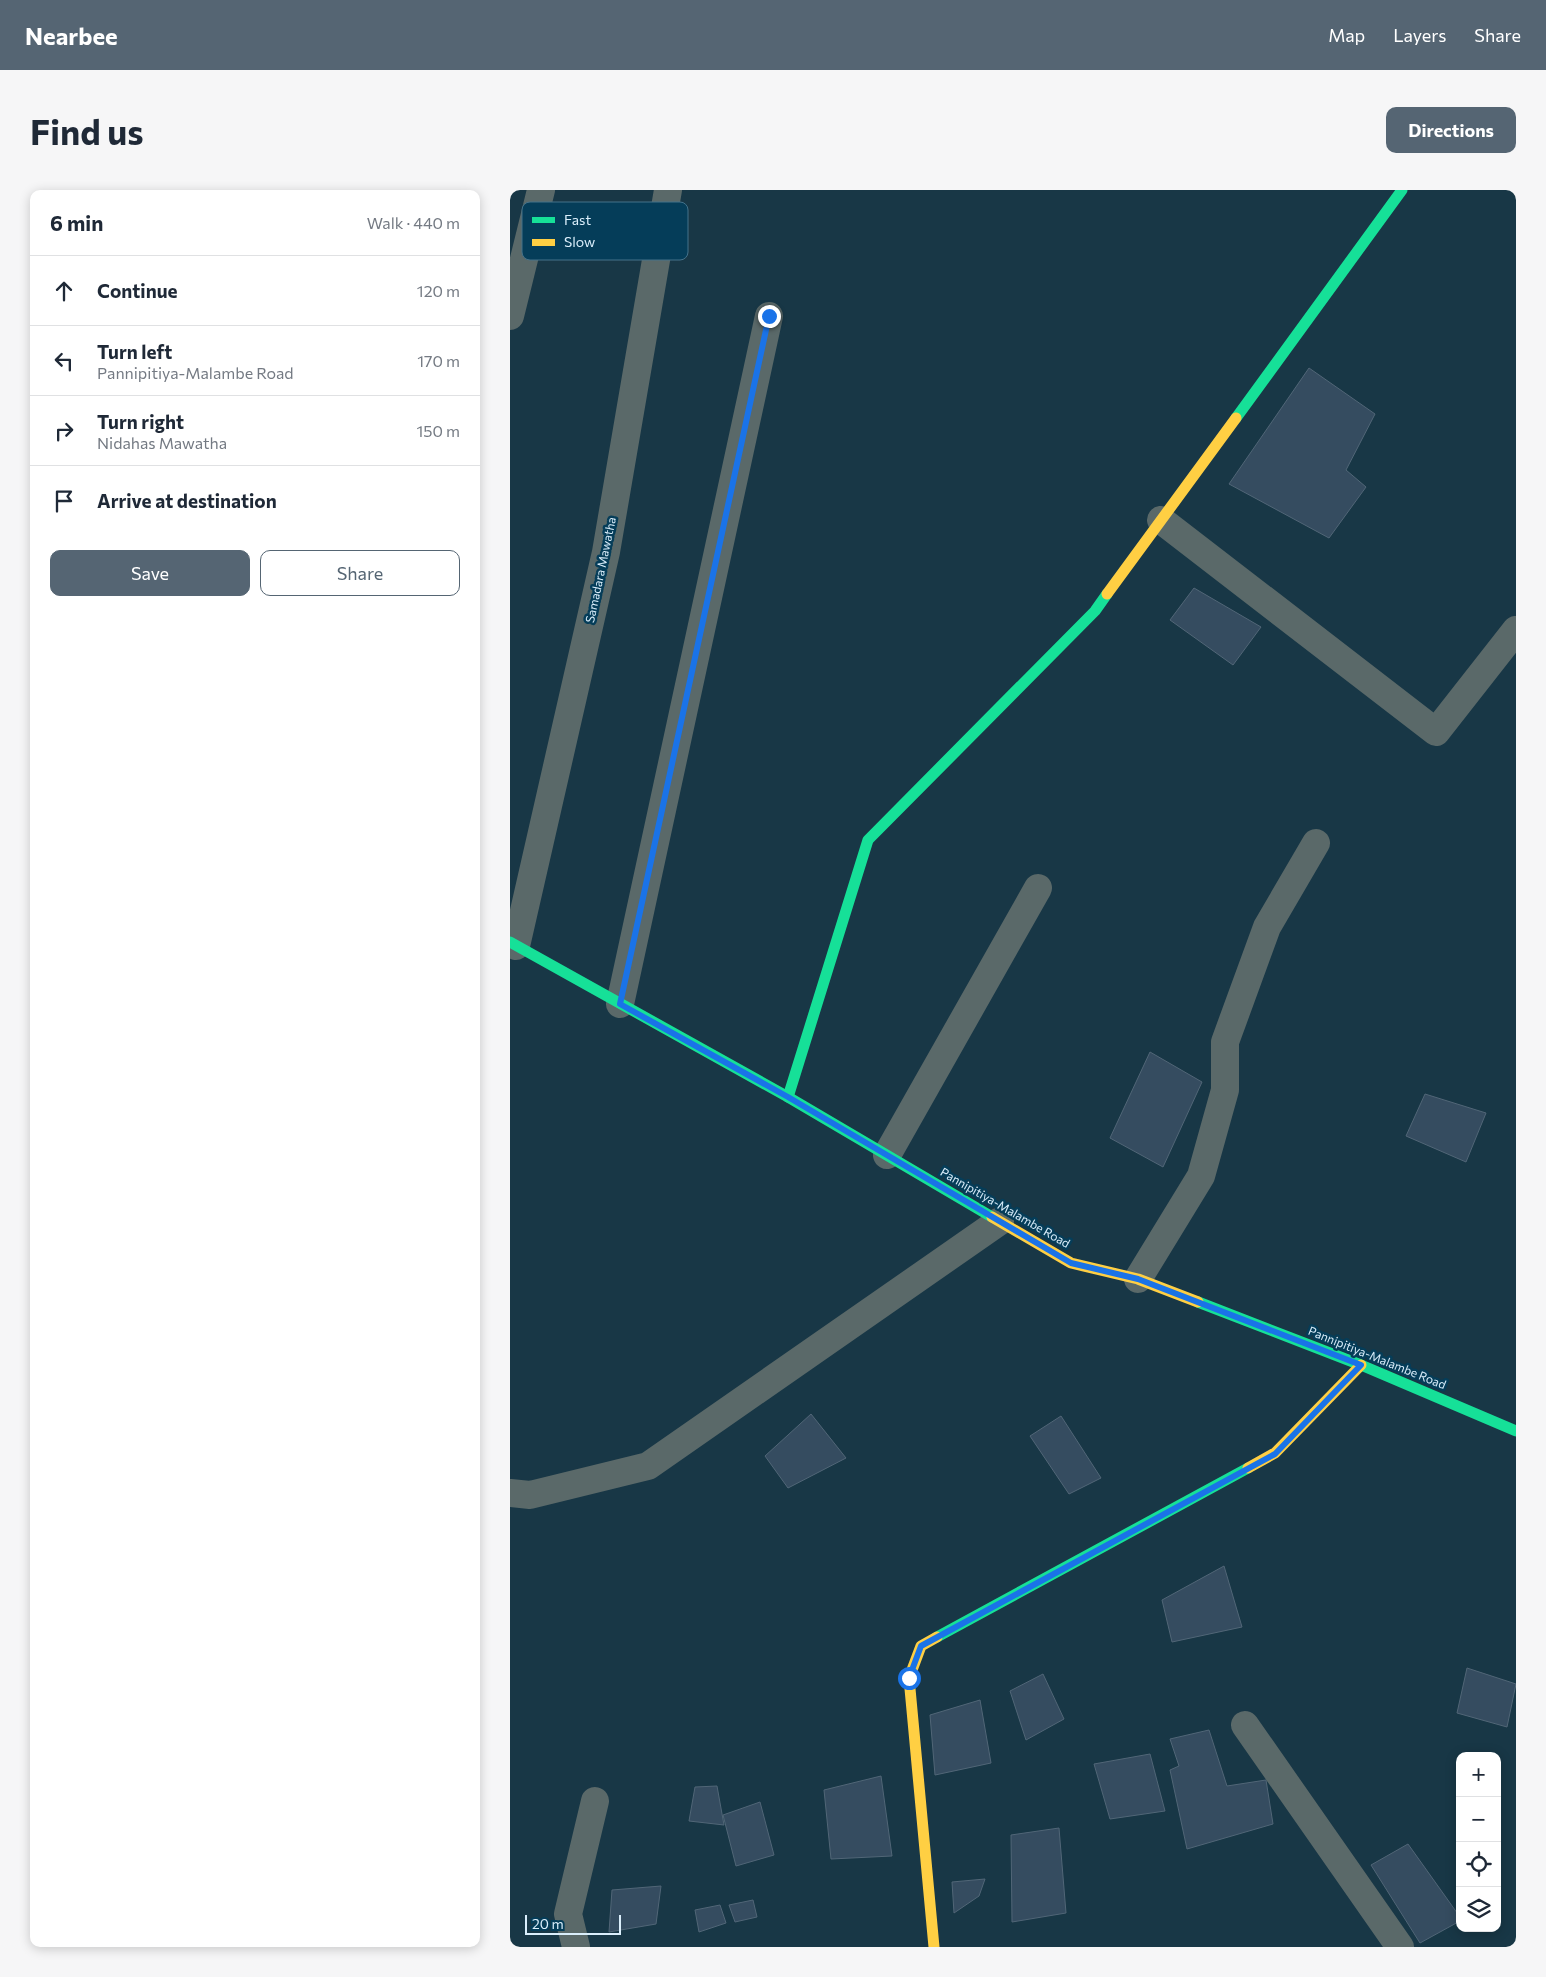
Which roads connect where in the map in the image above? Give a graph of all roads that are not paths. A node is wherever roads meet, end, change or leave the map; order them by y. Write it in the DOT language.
graph roads {
  1 [pos="1402,190"];
  2 [pos="524,260"];
  3 [pos="656,260"];
  4 [pos="510,316"];
  5 [pos="769,316"];
  6 [pos="1161,520"];
  7 [pos="1516,630"];
  8 [pos="1316,843"];
  9 [pos="1038,888"];
  10 [pos="513,944"];
  11 [pos="620,1004"];
  12 [pos="788,1097"];
  13 [pos="887,1156"];
  14 [pos="1000,1221"];
  15 [pos="1138,1279"];
  16 [pos="1361,1365"];
  17 [pos="1516,1431"];
  18 [pos="510,1493"];
  19 [pos="1246,1725"];
  20 [pos="596,1801"];
  21 [pos="576,1947"];
  22 [pos="934,1947"];
  23 [pos="1400,1947"];
  1 -- 6 [label="street"];
  2 -- 4 [label="street"];
  3 -- 10 [label="street, Samadara Mawatha"];
  5 -- 11 [label="street"];
  6 -- 7 [label="street"];
  6 -- 12 [label="street"];
  8 -- 15 [label="street"];
  9 -- 13 [label="street"];
  10 -- 11 [label="street, Pannipitiya-Malambe Road"];
  11 -- 12 [label="street, Pannipitiya-Malambe Road"];
  12 -- 13 [label="street, Pannipitiya-Malambe Road"];
  13 -- 14 [label="street, Pannipitiya-Malambe Road"];
  14 -- 15 [label="street, Pannipitiya-Malambe Road"];
  14 -- 18 [label="street"];
  15 -- 16 [label="street, Pannipitiya-Malambe Road"];
  16 -- 17 [label="street, Pannipitiya-Malambe Road"];
  16 -- 22 [label="street"];
  19 -- 23 [label="street"];
  20 -- 21 [label="street"];
}
